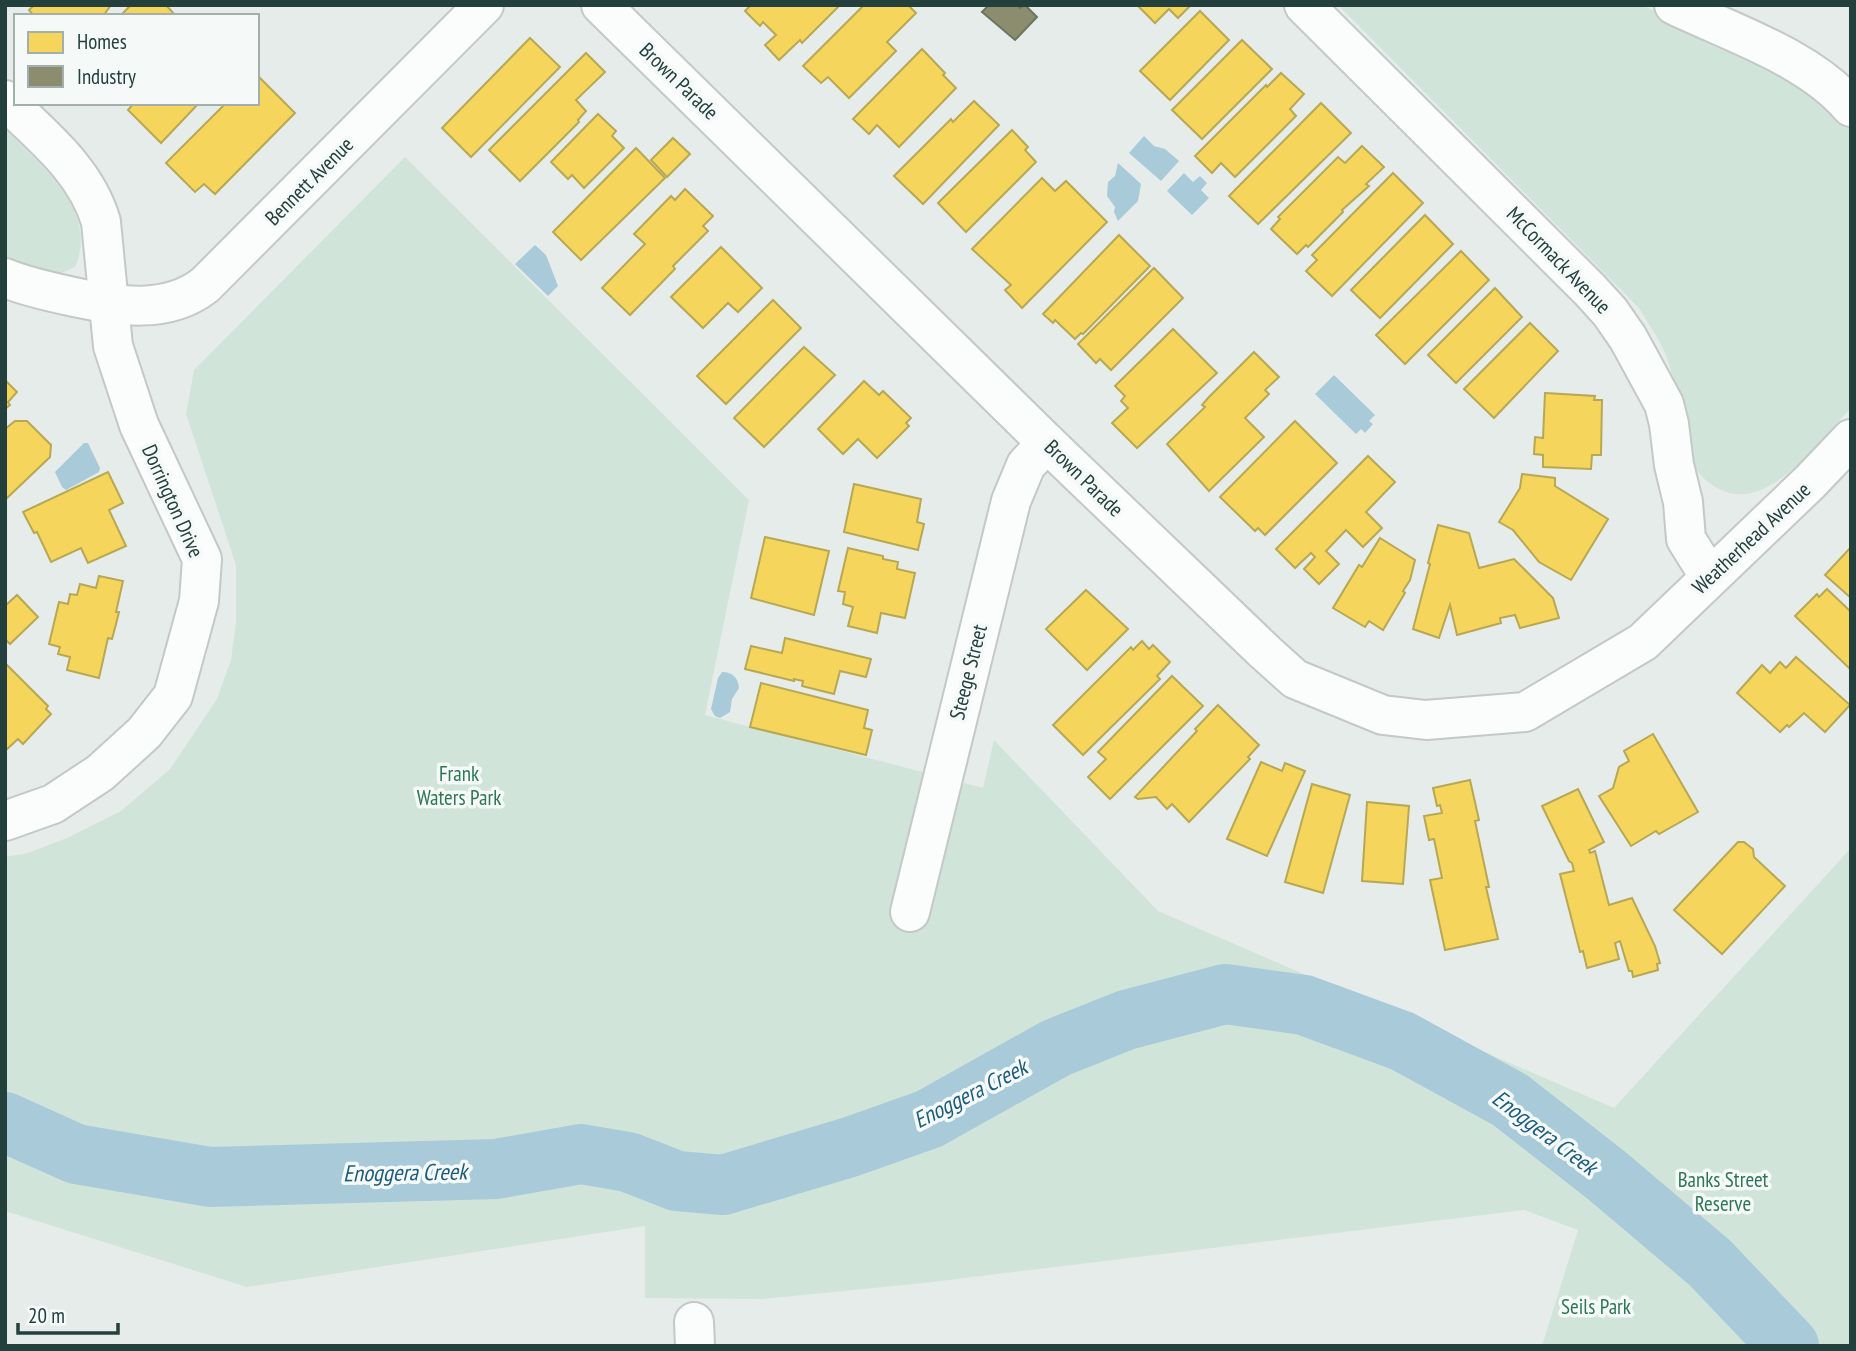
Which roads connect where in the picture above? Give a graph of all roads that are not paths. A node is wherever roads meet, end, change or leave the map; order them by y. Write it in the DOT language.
graph roads {
  1 [pos="484,5"];
  2 [pos="601,5"];
  3 [pos="1304,5"];
  4 [pos="1674,5"];
  5 [pos="5,100"];
  6 [pos="1851,107"];
  7 [pos="5,278"];
  8 [pos="108,304"];
  9 [pos="1851,439"];
  10 [pos="1048,443"];
  11 [pos="1709,576"];
  12 [pos="1649,636"];
  13 [pos="5,821"];
  14 [pos="910,912"];
  1 -- 8 [label="street, Bennett Avenue"];
  2 -- 10 [label="street, Brown Parade"];
  3 -- 11 [label="street, McCormack Avenue"];
  4 -- 6 [label="street"];
  5 -- 8 [label="street, Dorrington Drive"];
  7 -- 8 [label="street"];
  8 -- 13 [label="street, Dorrington Drive"];
  9 -- 11 [label="street, Weatherhead Avenue"];
  10 -- 12 [label="street, Brown Parade"];
  10 -- 14 [label="street, Steege Street"];
  11 -- 12 [label="street, Weatherhead Avenue"];
}
